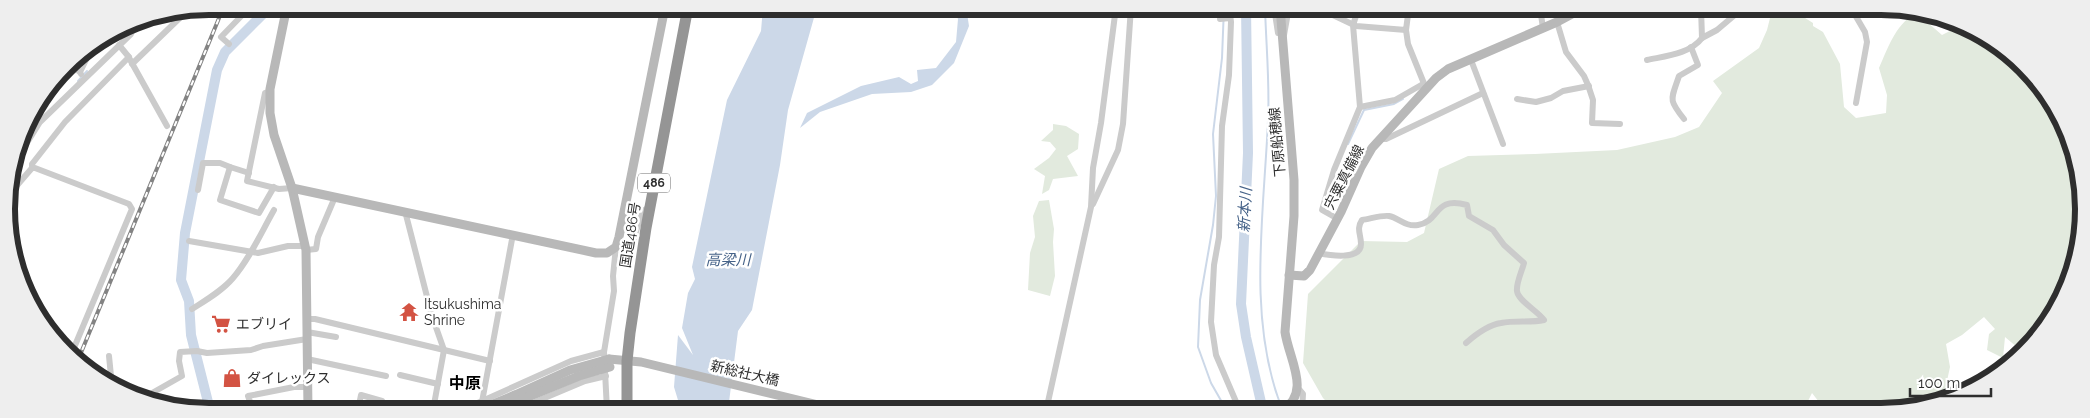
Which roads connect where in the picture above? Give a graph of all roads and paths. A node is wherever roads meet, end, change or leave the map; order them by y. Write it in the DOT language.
graph roads {
  1 [pos="241,15"];
  2 [pos="285,15"];
  3 [pos="663,15"];
  4 [pos="686,15"];
  5 [pos="1115,15"];
  6 [pos="1131,15"];
  7 [pos="1226,15"];
  8 [pos="1275,15"];
  9 [pos="1281,15"];
  10 [pos="1288,15"];
  11 [pos="1332,15"];
  12 [pos="1356,15"];
  13 [pos="1408,15"];
  14 [pos="1541,15"];
  15 [pos="1573,15"];
  16 [pos="1701,15"];
  17 [pos="1735,15"];
  18 [pos="1855,15"];
  19 [pos="179,18"];
  20 [pos="1558,24"];
  21 [pos="1353,25"];
  22 [pos="1543,28"];
  23 [pos="1406,30"];
  24 [pos="133,31"];
  25 [pos="1282,38"];
  26 [pos="1702,38"];
  27 [pos="229,44"];
  28 [pos="119,45"];
  29 [pos="1691,47"];
  30 [pos="89,57"];
  31 [pos="1471,60"];
  32 [pos="1647,60"];
  33 [pos="130,61"];
  34 [pos="71,73"];
  35 [pos="82,75"];
  36 [pos="1426,86"];
  37 [pos="1589,86"];
  38 [pos="270,91"];
  39 [pos="1483,93"];
  40 [pos="1517,99"];
  41 [pos="1856,103"];
  42 [pos="1360,107"];
  43 [pos="1684,119"];
  44 [pos="1620,124"];
  45 [pos="167,126"];
  46 [pos="1381,139"];
  47 [pos="26,144"];
  48 [pos="1503,144"];
  49 [pos="230,167"];
  50 [pos="32,168"];
  51 [pos="249,173"];
  52 [pos="17,186"];
  53 [pos="274,188"];
  54 [pos="292,188"];
  55 [pos="198,190"];
  56 [pos="335,197"];
  57 [pos="650,206"];
  58 [pos="1091,207"];
  59 [pos="274,210"];
  60 [pos="404,211"];
  61 [pos="1338,219"];
  62 [pos="513,234"];
  63 [pos="189,241"];
  64 [pos="616,247"];
  65 [pos="306,248"];
  66 [pos="251,252"];
  67 [pos="1318,253"];
  68 [pos="614,262"];
  69 [pos="1289,275"];
  70 [pos="192,309"];
  71 [pos="307,319"];
  72 [pos="307,336"];
  73 [pos="336,337"];
  74 [pos="1466,343"];
  75 [pos="74,348"];
  76 [pos="444,350"];
  77 [pos="109,356"];
  78 [pos="307,359"];
  79 [pos="627,360"];
  80 [pos="490,361"];
  81 [pos="607,363"];
  82 [pos="400,375"];
  83 [pos="111,376"];
  84 [pos="386,376"];
  85 [pos="438,384"];
  86 [pos="308,387"];
  87 [pos="1298,388"];
  88 [pos="151,394"];
  89 [pos="517,398"];
  90 [pos="250,403"];
  91 [pos="308,403"];
  92 [pos="359,403"];
  93 [pos="382,403"];
  94 [pos="434,403"];
  95 [pos="482,403"];
  96 [pos="487,403"];
  97 [pos="494,403"];
  98 [pos="508,403"];
  99 [pos="538,403"];
  100 [pos="607,403"];
  101 [pos="627,403"];
  102 [pos="814,403"];
  103 [pos="1048,403"];
  104 [pos="1237,403"];
  105 [pos="1291,403"];
  106 [pos="1302,403"];
  1 -- 27 [label="street"];
  2 -- 38 [label="street"];
  3 -- 64 [label="street"];
  4 -- 57 [label="highway, 国道486号 / 486"];
  5 -- 58 [label="street"];
  6 -- 58 [label="street"];
  7 -- 104 [label="street"];
  8 -- 25 [label="street"];
  9 -- 25 [label="street, 下原船穂線"];
  10 -- 25 [label="street"];
  11 -- 21 [label="street"];
  12 -- 21 [label="street"];
  13 -- 23 [label="street"];
  14 -- 22 [label="street"];
  15 -- 20 [label="street, 宍粟真備線"];
  16 -- 26 [label="street"];
  17 -- 26 [label="street"];
  18 -- 41 [label="street"];
  19 -- 33 [label="street"];
  20 -- 22 [label="street, 宍粟真備線"];
  20 -- 37 [label="street"];
  21 -- 23 [label="street"];
  21 -- 42 [label="street"];
  22 -- 31 [label="street, 宍粟真備線"];
  23 -- 36 [label="street"];
  24 -- 28 [label="street"];
  25 -- 69 [label="street, 下原船穂線"];
  26 -- 29 [label="street"];
  28 -- 33 [label="street"];
  28 -- 35 [label="street"];
  29 -- 32 [label="street"];
  29 -- 43 [label="street"];
  30 -- 35 [label="street"];
  31 -- 36 [label="street, 宍粟真備線"];
  31 -- 39 [label="street"];
  33 -- 45 [label="street"];
  33 -- 50 [label="street"];
  34 -- 35 [label="street"];
  35 -- 47 [label="street"];
  36 -- 42 [label="street"];
  36 -- 46 [label="street, 宍粟真備線"];
  37 -- 40 [label="street"];
  37 -- 44 [label="street"];
  38 -- 51 [label="street"];
  38 -- 54 [label="street"];
  39 -- 46 [label="street"];
  39 -- 48 [label="street"];
  42 -- 61 [label="street"];
  46 -- 61 [label="street, 宍粟真備線"];
  49 -- 51 [label="street"];
  49 -- 53 [label="street"];
  49 -- 55 [label="street"];
  50 -- 52 [label="street"];
  50 -- 75 [label="street"];
  51 -- 53 [label="street"];
  53 -- 54 [label="street"];
  54 -- 56 [label="street"];
  54 -- 65 [label="street"];
  56 -- 60 [label="street"];
  56 -- 65 [label="street"];
  57 -- 68 [label="street"];
  57 -- 79 [label="highway, 国道486号 / 486"];
  58 -- 103 [label="street"];
  59 -- 66 [label="street"];
  60 -- 62 [label="street"];
  60 -- 76 [label="street"];
  61 -- 67 [label="street, 宍粟真備線"];
  62 -- 64 [label="street"];
  62 -- 80 [label="street"];
  63 -- 66 [label="street"];
  64 -- 68 [label="street"];
  65 -- 66 [label="street"];
  65 -- 71 [label="street"];
  66 -- 70 [label="street"];
  67 -- 69 [label="street, 宍粟真備線"];
  67 -- 74 [label="street"];
  68 -- 81 [label="street"];
  69 -- 87 [label="street"];
  71 -- 72 [label="street"];
  71 -- 76 [label="street"];
  72 -- 73 [label="street"];
  72 -- 78 [label="street"];
  72 -- 88 [label="street"];
  76 -- 80 [label="street"];
  76 -- 85 [label="street"];
  77 -- 83 [label="street"];
  78 -- 84 [label="street"];
  78 -- 86 [label="street"];
  79 -- 81 [label="street"];
  79 -- 101 [label="highway, 国道486号 / 486"];
  79 -- 102 [label="street, 新総社大橋"];
  80 -- 95 [label="street"];
  81 -- 89 [label="street, bridge"];
  81 -- 96 [label="street"];
  81 -- 99 [label="street"];
  81 -- 100 [label="street"];
  82 -- 85 [label="street"];
  85 -- 94 [label="street"];
  86 -- 90 [label="street"];
  86 -- 91 [label="street"];
  87 -- 105 [label="street"];
  87 -- 106 [label="street"];
  89 -- 97 [label="street"];
  89 -- 98 [label="street"];
  92 -- 93 [label="street"];
}
